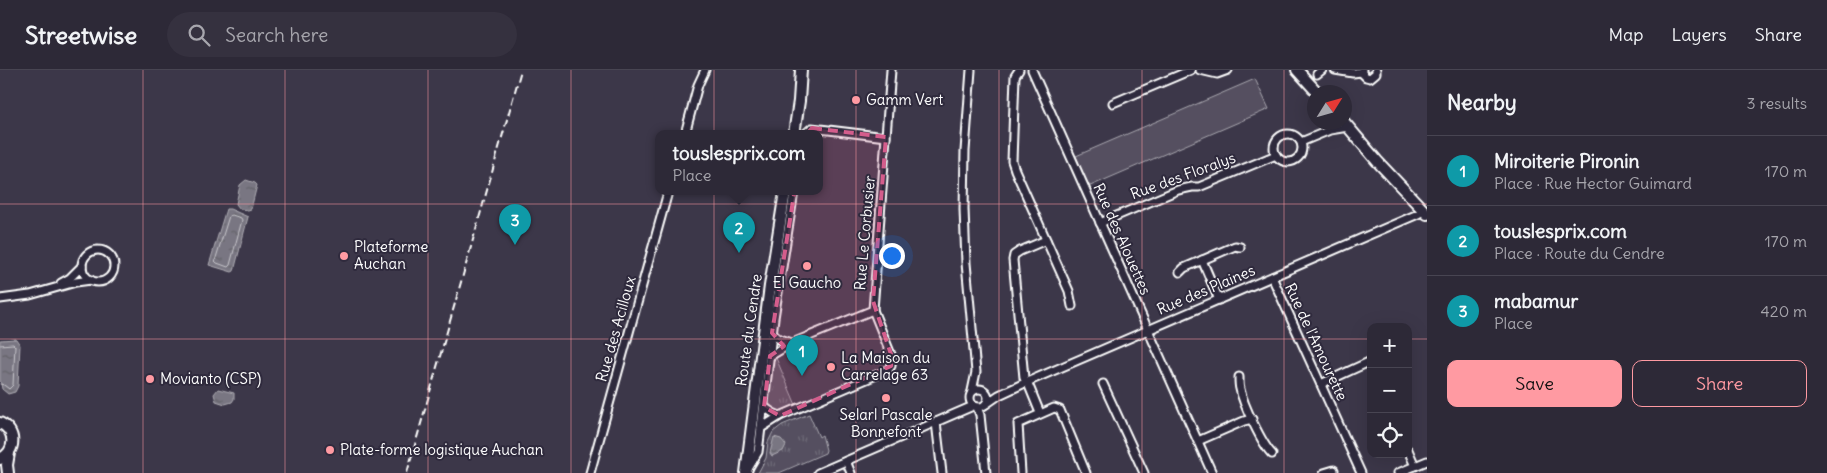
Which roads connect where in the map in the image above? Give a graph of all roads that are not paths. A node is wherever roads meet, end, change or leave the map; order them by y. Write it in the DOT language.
graph roads {
  1 [pos="706,70"];
  2 [pos="891,70"];
  3 [pos="971,70"];
  4 [pos="1019,70"];
  5 [pos="1032,70"];
  6 [pos="1191,70"];
  7 [pos="1200,70"];
  8 [pos="1228,70"];
  9 [pos="1297,70"];
  10 [pos="1335,70"];
  11 [pos="1376,70"];
  12 [pos="801,71"];
  13 [pos="1361,71"];
  14 [pos="1311,85"];
  15 [pos="1113,103"];
  16 [pos="685,130"];
  17 [pos="794,130"];
  18 [pos="810,130"];
  19 [pos="1330,130"];
  20 [pos="1350,130"];
  21 [pos="886,138"];
  22 [pos="1301,142"];
  23 [pos="1276,155"];
  24 [pos="667,195"];
  25 [pos="785,195"];
  26 [pos="794,195"];
  27 [pos="1425,213"];
  28 [pos="1100,223"];
  29 [pos="1046,240"];
  30 [pos="1240,247"];
  31 [pos="1202,260"];
  32 [pos="82,266"];
  33 [pos="1180,272"];
  34 [pos="1272,277"];
  35 [pos="91,280"];
  36 [pos="54,287"];
  37 [pos="0,299"];
  38 [pos="1219,300"];
  39 [pos="1072,306"];
  40 [pos="873,310"];
  41 [pos="1147,331"];
  42 [pos="772,333"];
  43 [pos="792,344"];
  44 [pos="770,356"];
  45 [pos="1367,364"];
  46 [pos="976,372"];
  47 [pos="1239,377"];
  48 [pos="1027,382"];
  49 [pos="1102,384"];
  50 [pos="1320,384"];
  51 [pos="985,392"];
  52 [pos="971,394"];
  53 [pos="999,395"];
  54 [pos="764,406"];
  55 [pos="980,406"];
  56 [pos="961,411"];
  57 [pos="1040,413"];
  58 [pos="780,416"];
  59 [pos="1252,419"];
  60 [pos="936,422"];
  61 [pos="0,424"];
  62 [pos="761,428"];
  63 [pos="1198,441"];
  64 [pos="9,453"];
  65 [pos="1272,454"];
  66 [pos="1412,458"];
  67 [pos="0,459"];
  68 [pos="846,461"];
  69 [pos="1427,461"];
  70 [pos="1415,466"];
  71 [pos="0,468"];
  72 [pos="1334,470"];
  73 [pos="746,472"];
  74 [pos="2,473"];
  75 [pos="8,473"];
  76 [pos="590,473"];
  77 [pos="818,473"];
  78 [pos="851,473"];
  79 [pos="942,473"];
  80 [pos="986,473"];
  81 [pos="1020,473"];
  82 [pos="1086,473"];
  83 [pos="1144,473"];
  84 [pos="1212,473"];
  85 [pos="1324,473"];
  86 [pos="1361,473"];
  87 [pos="1398,473"];
  1 -- 16 [label="street"];
  2 -- 21 [label="street, Rue Le Corbusier"];
  3 -- 46 [label="street"];
  4 -- 29 [label="street"];
  5 -- 28 [label="street, Rue des Alouettes"];
  6 -- 15 [label="street"];
  7 -- 8 [label="street"];
  9 -- 14 [label="main road"];
  10 -- 13 [label="street"];
  11 -- 13 [label="street"];
  12 -- 17 [label="main road"];
  18 -- 21 [label="street"];
  19 -- 22 [label="street"];
  20 -- 27 [label="main road"];
  21 -- 40 [label="street, Rue Le Corbusier"];
  22 -- 23 [label="street, Rue des Floralys"];
  22 -- 23 [label="street"];
  23 -- 28 [label="street, Rue des Floralys"];
  24 -- 76 [label="street, Rue des Acilloux"];
  25 -- 73 [label="main road, Route du Cendre"];
  26 -- 42 [label="street"];
  27 -- 34 [label="street, Rue des Plaines"];
  28 -- 41 [label="street, Rue des Alouettes"];
  29 -- 39 [label="street"];
  29 -- 48 [label="street"];
  30 -- 31 [label="street"];
  31 -- 33 [label="street"];
  31 -- 38 [label="street"];
  32 -- 35 [label="street"];
  32 -- 35 [label="street"];
  32 -- 36 [label="street"];
  34 -- 38 [label="street, Rue des Plaines"];
  34 -- 50 [label="street, Rue de l'Amourette"];
  35 -- 36 [label="street"];
  36 -- 37 [label="street"];
  38 -- 41 [label="street, Rue des Plaines"];
  40 -- 43 [label="street, Rue Le Corbusier"];
  40 -- 58 [label="street"];
  41 -- 48 [label="street, Rue des Plaines"];
  41 -- 63 [label="street, Rue des Alouettes"];
  42 -- 43 [label="street"];
  42 -- 44 [label="street"];
  43 -- 44 [label="street, Rue Le Corbusier"];
  44 -- 54 [label="street"];
  45 -- 50 [label="street"];
  46 -- 51 [label="street"];
  46 -- 52 [label="street"];
  47 -- 59 [label="street"];
  48 -- 53 [label="street, Rue des Plaines"];
  48 -- 57 [label="street"];
  49 -- 83 [label="street"];
  50 -- 86 [label="street, Rue de l'Amourette"];
  51 -- 52 [label="street"];
  51 -- 53 [label="street"];
  51 -- 55 [label="street"];
  52 -- 55 [label="street"];
  52 -- 56 [label="street"];
  53 -- 55 [label="street, Rue des Plaines"];
  54 -- 58 [label="street"];
  54 -- 62 [label="street"];
  55 -- 56 [label="street, Rue des Plaines"];
  55 -- 80 [label="street"];
  56 -- 60 [label="street, Rue des Plaines"];
  57 -- 81 [label="street"];
  57 -- 82 [label="street"];
  58 -- 62 [label="street"];
  59 -- 63 [label="street"];
  59 -- 65 [label="street"];
  60 -- 68 [label="street, Rue des Plaines"];
  60 -- 79 [label="street"];
  61 -- 64 [label="main road"];
  62 -- 73 [label="street"];
  63 -- 84 [label="street, Rue des Alouettes"];
  64 -- 67 [label="main road"];
  64 -- 75 [label="main road"];
  66 -- 70 [label="street"];
  68 -- 77 [label="street, Rue des Plaines"];
  68 -- 78 [label="street"];
  69 -- 70 [label="street"];
  70 -- 87 [label="street"];
  71 -- 74 [label="main road"];
  72 -- 85 [label="street"];
}
